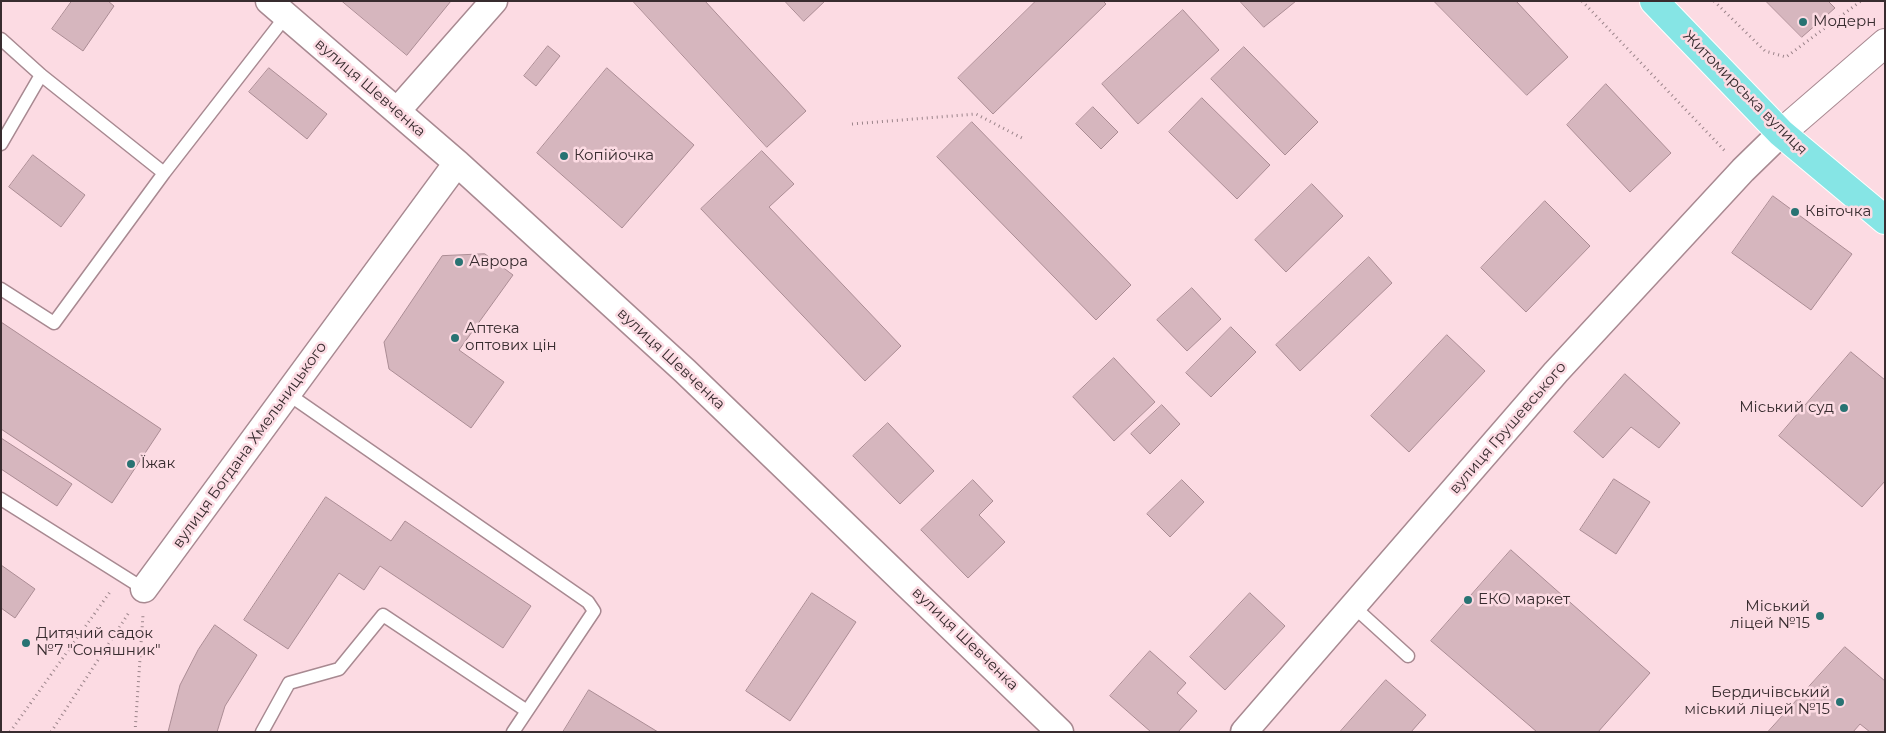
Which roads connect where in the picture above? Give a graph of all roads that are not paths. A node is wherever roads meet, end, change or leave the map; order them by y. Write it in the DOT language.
graph roads {
  1 [pos="494,1"];
  2 [pos="1654,1"];
  3 [pos="277,8"];
  4 [pos="1,39"];
  5 [pos="1885,43"];
  6 [pos="41,75"];
  7 [pos="397,111"];
  8 [pos="1781,133"];
  9 [pos="1,144"];
  10 [pos="458,163"];
  11 [pos="164,173"];
  12 [pos="1885,220"];
  13 [pos="1,289"];
  14 [pos="288,394"];
  15 [pos="1,499"];
  16 [pos="144,589"];
  17 [pos="1353,606"];
  18 [pos="1408,656"];
  19 [pos="527,711"];
  20 [pos="262,732"];
  21 [pos="513,732"];
  22 [pos="1060,732"];
  23 [pos="1244,732"];
  1 -- 7 [label="street"];
  2 -- 8 [label="main road, Житомирська вулиця"];
  3 -- 7 [label="street, вулиця Шевченка"];
  3 -- 11 [label="lane"];
  4 -- 6 [label="lane"];
  5 -- 8 [label="main road"];
  6 -- 9 [label="lane"];
  6 -- 11 [label="lane"];
  7 -- 10 [label="street, вулиця Шевченка"];
  8 -- 12 [label="main road, Житомирська вулиця"];
  8 -- 17 [label="street, вулиця Грушевського"];
  10 -- 14 [label="street, вулиця Богдана Хмельницького"];
  10 -- 22 [label="street, вулиця Шевченка"];
  11 -- 13 [label="lane"];
  14 -- 16 [label="street, вулиця Богдана Хмельницького"];
  14 -- 19 [label="lane"];
  15 -- 16 [label="lane"];
  17 -- 18 [label="lane"];
  17 -- 23 [label="street, вулиця Грушевського"];
  19 -- 20 [label="lane"];
  19 -- 21 [label="lane"];
}
